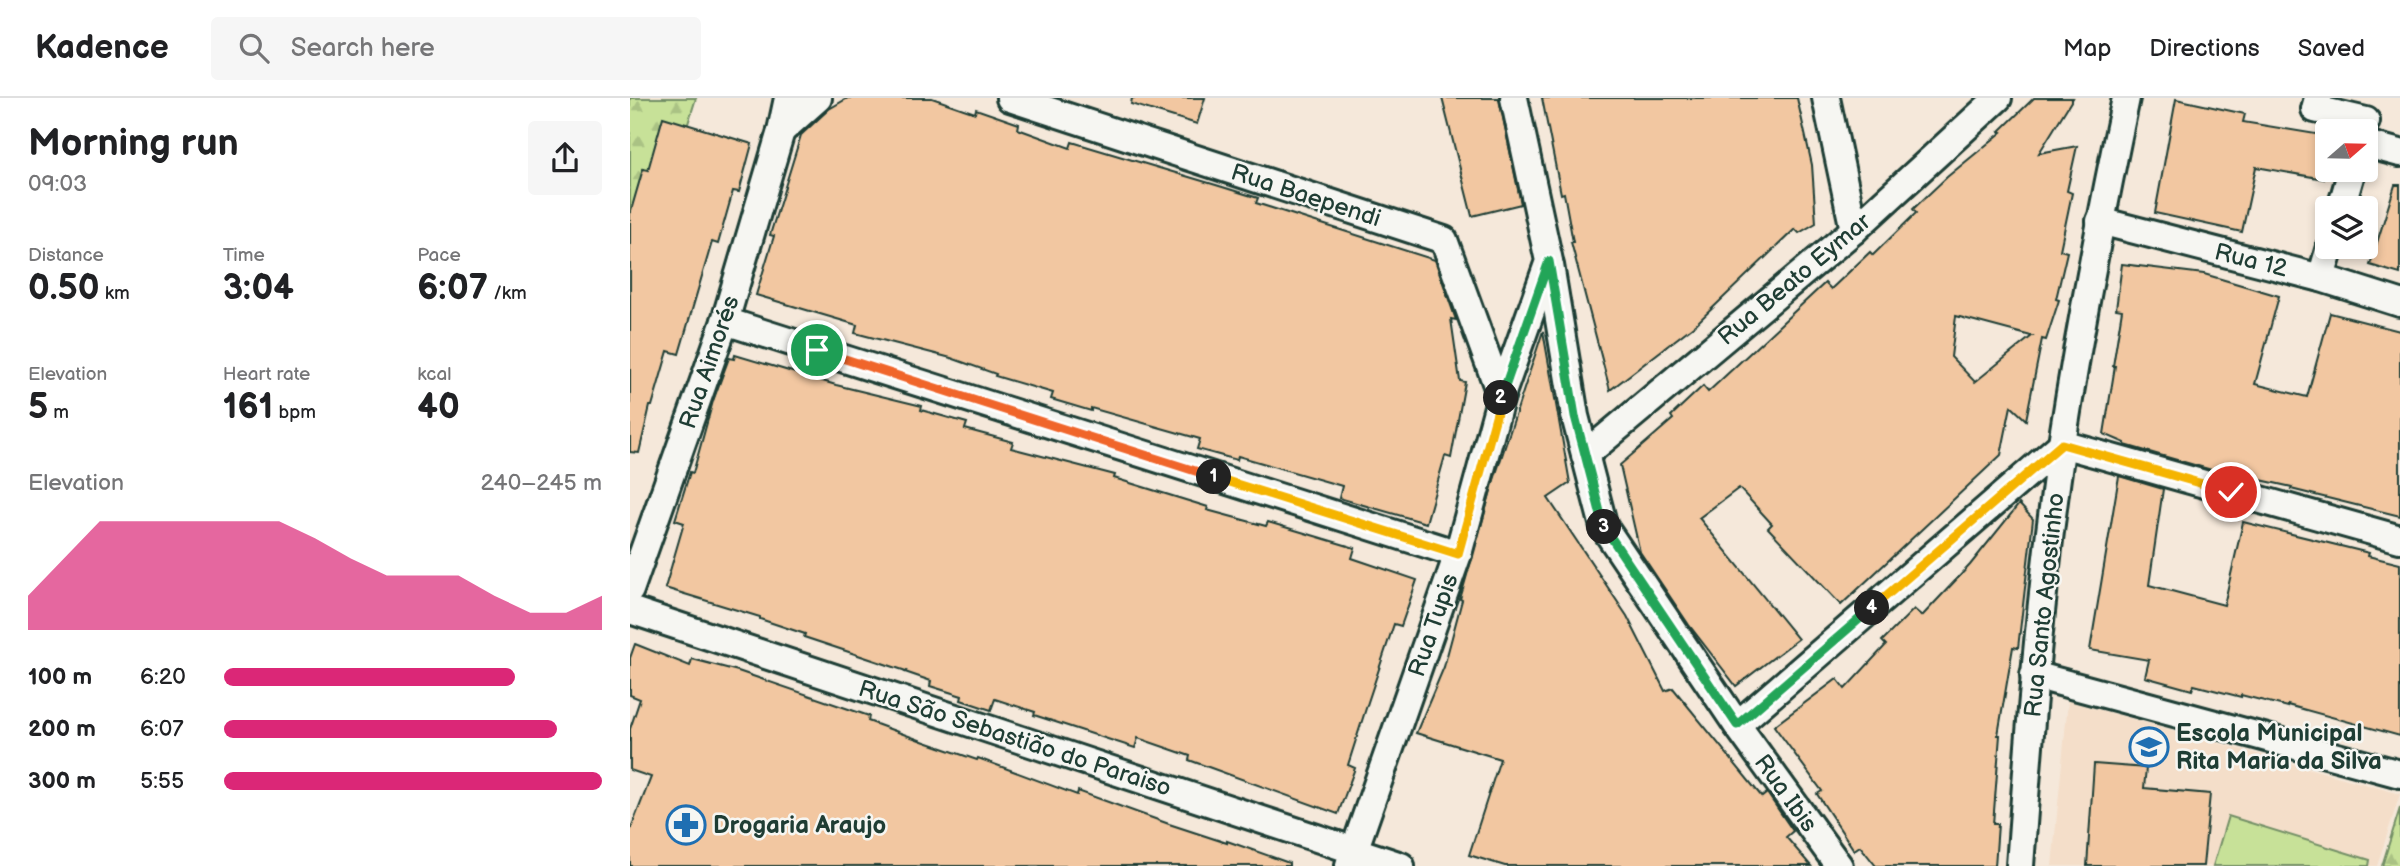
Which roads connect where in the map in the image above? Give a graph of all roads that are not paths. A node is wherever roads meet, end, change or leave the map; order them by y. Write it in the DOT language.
graph roads {
  1 [pos="788,98"];
  2 [pos="817,98"];
  3 [pos="1010,98"];
  4 [pos="1514,98"];
  5 [pos="1826,98"];
  6 [pos="1998,98"];
  7 [pos="2126,98"];
  8 [pos="2318,98"];
  9 [pos="2350,119"];
  10 [pos="781,131"];
  11 [pos="2378,134"];
  12 [pos="2400,153"];
  13 [pos="2100,221"];
  14 [pos="1854,230"];
  15 [pos="2327,259"];
  16 [pos="1549,261"];
  17 [pos="2321,278"];
  18 [pos="2400,303"];
  19 [pos="725,321"];
  20 [pos="1501,396"];
  21 [pos="2062,444"];
  22 [pos="1585,455"];
  23 [pos="2400,539"];
  24 [pos="1458,554"];
  25 [pos="630,590"];
  26 [pos="630,610"];
  27 [pos="2034,675"];
  28 [pos="1737,725"];
  29 [pos="2400,774"];
  30 [pos="1351,858"];
  31 [pos="1401,866"];
  32 [pos="1839,866"];
  33 [pos="2020,866"];
  1 -- 10 [label="street, Rua Aimorés"];
  2 -- 10 [label="street"];
  3 -- 20 [label="street, Rua Baependi"];
  4 -- 16 [label="street"];
  5 -- 14 [label="street"];
  6 -- 14 [label="street, Rua Beato Eymar"];
  7 -- 13 [label="street, Rua Santo Agostinho"];
  8 -- 9 [label="street"];
  10 -- 19 [label="street, Rua Aimorés"];
  11 -- 12 [label="street"];
  13 -- 17 [label="street, Rua 12"];
  13 -- 21 [label="street, Rua Santo Agostinho"];
  14 -- 22 [label="street, Rua Beato Eymar"];
  15 -- 17 [label="street"];
  16 -- 20 [label="street, Rua Tupis"];
  16 -- 22 [label="street, Rua Ibis"];
  17 -- 18 [label="street, Rua 12"];
  19 -- 24 [label="street"];
  19 -- 25 [label="street, Rua Aimorés"];
  20 -- 24 [label="street, Rua Tupis"];
  21 -- 23 [label="street"];
  21 -- 27 [label="street, Rua Santo Agostinho"];
  21 -- 28 [label="street"];
  22 -- 28 [label="street, Rua Ibis"];
  24 -- 30 [label="street, Rua Tupis"];
  26 -- 30 [label="street, Rua São Sebastião do Paraiso"];
  27 -- 29 [label="street"];
  27 -- 33 [label="street, Rua Santo Agostinho"];
  28 -- 32 [label="street, Rua Ibis"];
  30 -- 31 [label="street, Rua São Sebastião do Paraiso"];
}
